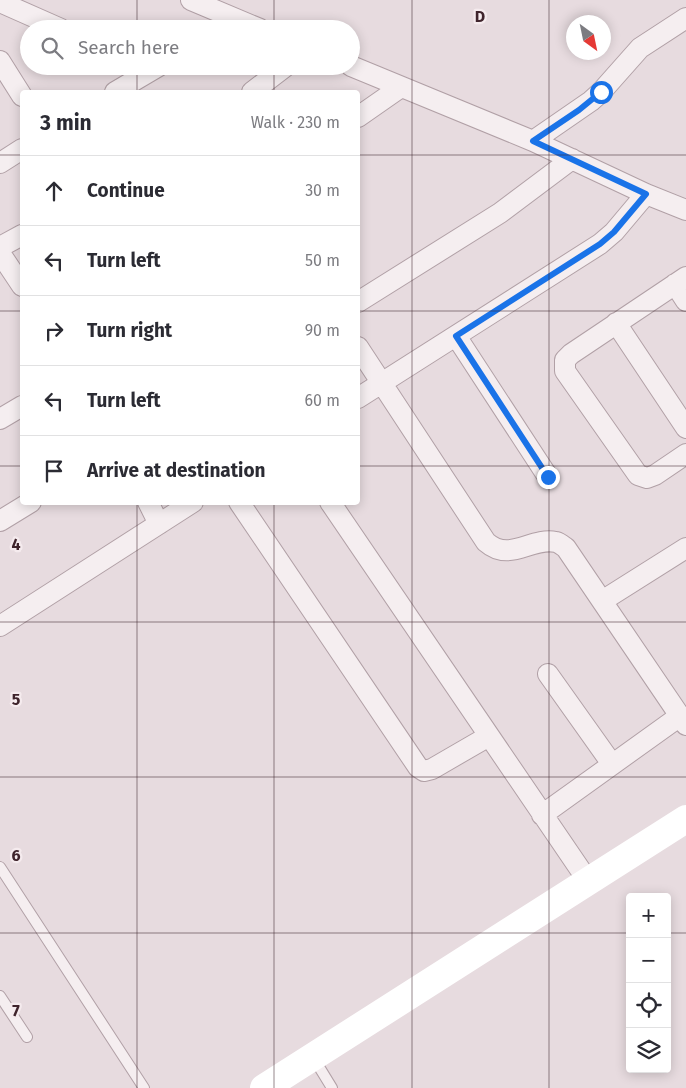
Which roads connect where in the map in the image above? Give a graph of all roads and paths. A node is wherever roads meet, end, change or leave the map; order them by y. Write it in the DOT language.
graph roads {
  1 [pos="191,0"];
  2 [pos="0,2"];
  3 [pos="686,18"];
  4 [pos="41,20"];
  5 [pos="223,20"];
  6 [pos="0,60"];
  7 [pos="360,70"];
  8 [pos="141,75"];
  9 [pos="274,75"];
  10 [pos="401,87"];
  11 [pos="118,90"];
  12 [pos="255,90"];
  13 [pos="20,93"];
  14 [pos="360,116"];
  15 [pos="533,141"];
  16 [pos="20,150"];
  17 [pos="572,159"];
  18 [pos="0,163"];
  19 [pos="646,194"];
  20 [pos="686,210"];
  21 [pos="20,236"];
  22 [pos="0,247"];
  23 [pos="0,253"];
  24 [pos="20,283"];
  25 [pos="682,287"];
  26 [pos="360,301"];
  27 [pos="616,323"];
  28 [pos="456,336"];
  29 [pos="360,349"];
  30 [pos="381,383"];
  31 [pos="360,397"];
  32 [pos="20,407"];
  33 [pos="1,417"];
  34 [pos="686,428"];
  35 [pos="686,454"];
  36 [pos="548,477"];
  37 [pos="26,505"];
  38 [pos="150,505"];
  39 [pos="188,505"];
  40 [pos="242,505"];
  41 [pos="332,505"];
  42 [pos="0,522"];
  43 [pos="160,524"];
  44 [pos="686,548"];
  45 [pos="602,601"];
  46 [pos="0,626"];
  47 [pos="548,674"];
  48 [pos="683,721"];
  49 [pos="489,736"];
  50 [pos="612,764"];
  51 [pos="542,814"];
  52 [pos="686,819"];
  53 [pos="0,867"];
  54 [pos="588,881"];
  55 [pos="0,996"];
  56 [pos="27,1037"];
  57 [pos="313,1057"];
  58 [pos="144,1088"];
  59 [pos="264,1088"];
  60 [pos="332,1088"];
  1 -- 5 [label="street"];
  2 -- 4 [label="street"];
  3 -- 15 [label="street"];
  6 -- 13 [label="street"];
  7 -- 10 [label="street"];
  8 -- 11 [label="street"];
  9 -- 12 [label="street"];
  10 -- 14 [label="street"];
  10 -- 15 [label="street"];
  15 -- 17 [label="street"];
  16 -- 18 [label="street"];
  17 -- 19 [label="street"];
  17 -- 26 [label="street"];
  19 -- 20 [label="street"];
  19 -- 28 [label="street"];
  21 -- 22 [label="street"];
  23 -- 24 [label="street"];
  25 -- 27 [label="street"];
  27 -- 34 [label="street"];
  27 -- 35 [label="street"];
  28 -- 30 [label="street"];
  28 -- 36 [label="street"];
  29 -- 30 [label="street"];
  30 -- 31 [label="street"];
  30 -- 45 [label="street"];
  32 -- 33 [label="street"];
  37 -- 42 [label="street"];
  38 -- 43 [label="street"];
  39 -- 43 [label="street"];
  40 -- 49 [label="street"];
  41 -- 49 [label="street"];
  43 -- 46 [label="street"];
  44 -- 45 [label="street"];
  45 -- 48 [label="street"];
  47 -- 50 [label="street"];
  48 -- 50 [label="street"];
  49 -- 51 [label="street"];
  50 -- 51 [label="street"];
  51 -- 54 [label="street"];
  52 -- 54 [label="main road"];
  53 -- 58 [label="lane"];
  54 -- 57 [label="main road"];
  55 -- 56 [label="lane"];
  57 -- 59 [label="main road"];
  57 -- 60 [label="lane"];
}
